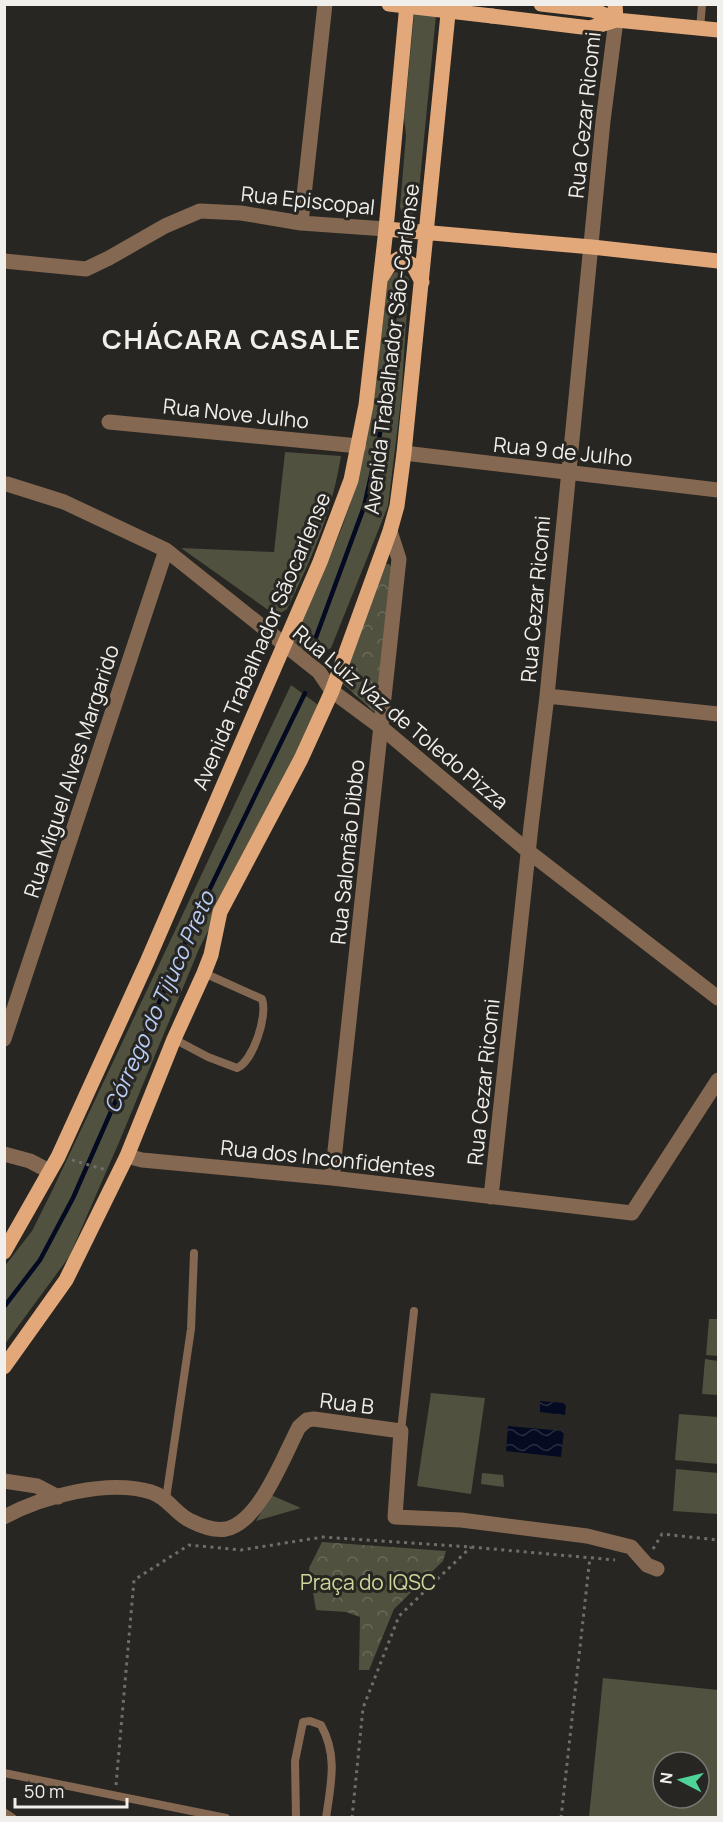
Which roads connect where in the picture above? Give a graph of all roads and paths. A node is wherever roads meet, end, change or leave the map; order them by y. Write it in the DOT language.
graph roads {
  1 [pos="325,4"];
  2 [pos="389,4"];
  3 [pos="407,4"];
  4 [pos="449,4"];
  5 [pos="541,4"];
  6 [pos="702,4"];
  7 [pos="615,12"];
  8 [pos="700,29"];
  9 [pos="718,30"];
  10 [pos="301,223"];
  11 [pos="386,229"];
  12 [pos="427,233"];
  13 [pos="592,247"];
  14 [pos="4,261"];
  15 [pos="718,261"];
  16 [pos="380,279"];
  17 [pos="422,282"];
  18 [pos="109,422"];
  19 [pos="359,446"];
  20 [pos="404,453"];
  21 [pos="569,473"];
  22 [pos="5,482"];
  23 [pos="718,490"];
  24 [pos="390,531"];
  25 [pos="166,550"];
  26 [pos="285,645"];
  27 [pos="332,691"];
  28 [pos="547,696"];
  29 [pos="718,714"];
  30 [pos="382,728"];
  31 [pos="529,852"];
  32 [pos="204,973"];
  33 [pos="718,998"];
  34 [pos="4,1039"];
  35 [pos="174,1039"];
  36 [pos="718,1080"];
  37 [pos="4,1154"];
  38 [pos="126,1156"];
  39 [pos="58,1157"];
  40 [pos="49,1171"];
  41 [pos="118,1173"];
  42 [pos="332,1178"];
  43 [pos="491,1197"];
  44 [pos="4,1252"];
  45 [pos="194,1254"];
  46 [pos="414,1311"];
  47 [pos="4,1367"];
  48 [pos="401,1431"];
  49 [pos="4,1481"];
  50 [pos="58,1497"];
  51 [pos="166,1499"];
  52 [pos="4,1516"];
  53 [pos="590,1557"];
  54 [pos="657,1569"];
  55 [pos="4,1773"];
  56 [pos="114,1796"];
  57 [pos="4,1812"];
  58 [pos="14,1818"];
  59 [pos="226,1818"];
  60 [pos="296,1818"];
  61 [pos="326,1818"];
  62 [pos="352,1818"];
  63 [pos="561,1818"];
  1 -- 10 [label="street"];
  2 -- 7 [label="main road, bridge"];
  3 -- 11 [label="main road, Avenida Trabalhador Sãocarlense"];
  4 -- 12 [label="main road, Avenida Trabalhador São-Carlense"];
  5 -- 7 [label="main road"];
  6 -- 8 [label="lane"];
  7 -- 8 [label="main road"];
  7 -- 13 [label="street, Rua Cezar Ricomi"];
  8 -- 9 [label="main road"];
  10 -- 11 [label="street, Rua Episcopal"];
  10 -- 14 [label="street, Rua Episcopal"];
  11 -- 12 [label="main road, Rua Episcopal"];
  11 -- 16 [label="main road, Avenida Trabalhador Sãocarlense"];
  12 -- 13 [label="main road, Rua Episcopal"];
  12 -- 17 [label="main road, Avenida Trabalhador São-Carlense"];
  13 -- 15 [label="main road, Rua Episcopal"];
  13 -- 21 [label="street, Rua Cezar Ricomi"];
  16 -- 17 [label="main road"];
  16 -- 19 [label="main road, Avenida Trabalhador Sãocarlense"];
  17 -- 20 [label="main road, Avenida Trabalhador São-Carlense"];
  18 -- 19 [label="street, Rua Nove Julho"];
  19 -- 26 [label="main road, Avenida Trabalhador Sãocarlense"];
  20 -- 21 [label="street, Rua 9 de Julho"];
  20 -- 24 [label="main road, Avenida Trabalhador São-Carlense"];
  21 -- 23 [label="street, Rua 9 de Julho"];
  21 -- 28 [label="street, Rua Cezar Ricomi"];
  22 -- 25 [label="street, Rua Luiz Vaz de Toledo Pizza"];
  24 -- 27 [label="main road, Avenida Trabalhador São-Carlense"];
  24 -- 30 [label="street, Rua Salomão Dibbo"];
  25 -- 26 [label="street, Rua Luiz Vaz de Toledo Pizza"];
  25 -- 34 [label="street, Rua Miguel Alves Margarido"];
  26 -- 27 [label="street, Rua Luiz Vaz de Toledo Pizza"];
  26 -- 39 [label="main road, Avenida Trabalhador Sãocarlense"];
  27 -- 30 [label="street, Rua Luiz Vaz de Toledo Pizza"];
  27 -- 32 [label="main road, Avenida Trabalhador São-Carlense"];
  28 -- 29 [label="street"];
  28 -- 31 [label="street, Rua Cezar Ricomi"];
  30 -- 31 [label="street, Rua Luiz Vaz de Toledo Pizza"];
  30 -- 42 [label="street, Rua Salomão Dibbo"];
  31 -- 33 [label="street, Rua Luiz Vaz de Toledo Pizza"];
  31 -- 43 [label="street, Rua Cezar Ricomi"];
  32 -- 35 [label="main road, Avenida Trabalhador São-Carlense"];
  32 -- 35 [label="lane"];
  35 -- 38 [label="main road, Avenida Trabalhador São-Carlense"];
  36 -- 43 [label="street, Rua dos Inconfidentes"];
  37 -- 40 [label="street"];
  38 -- 41 [label="main road, Avenida Trabalhador São-Carlense"];
  38 -- 42 [label="street, Rua dos Inconfidentes"];
  39 -- 40 [label="main road, Avenida Trabalhador Sãocarlense"];
  39 -- 41 [label="path"];
  40 -- 44 [label="main road, Avenida Trabalhador Sãocarlense"];
  41 -- 47 [label="main road, Avenida Trabalhador São-Carlense"];
  42 -- 43 [label="street, Rua dos Inconfidentes"];
  45 -- 51 [label="lane"];
  46 -- 48 [label="lane"];
  48 -- 51 [label="street, Rua B"];
  48 -- 54 [label="street, Rua B"];
  49 -- 50 [label="street"];
  50 -- 51 [label="street, Rua B"];
  50 -- 52 [label="street, Rua B"];
  53 -- 63 [label="path"];
  55 -- 56 [label="lane"];
  56 -- 59 [label="lane"];
  56 -- 62 [label="path"];
  57 -- 58 [label="lane"];
  60 -- 61 [label="lane"];
}
